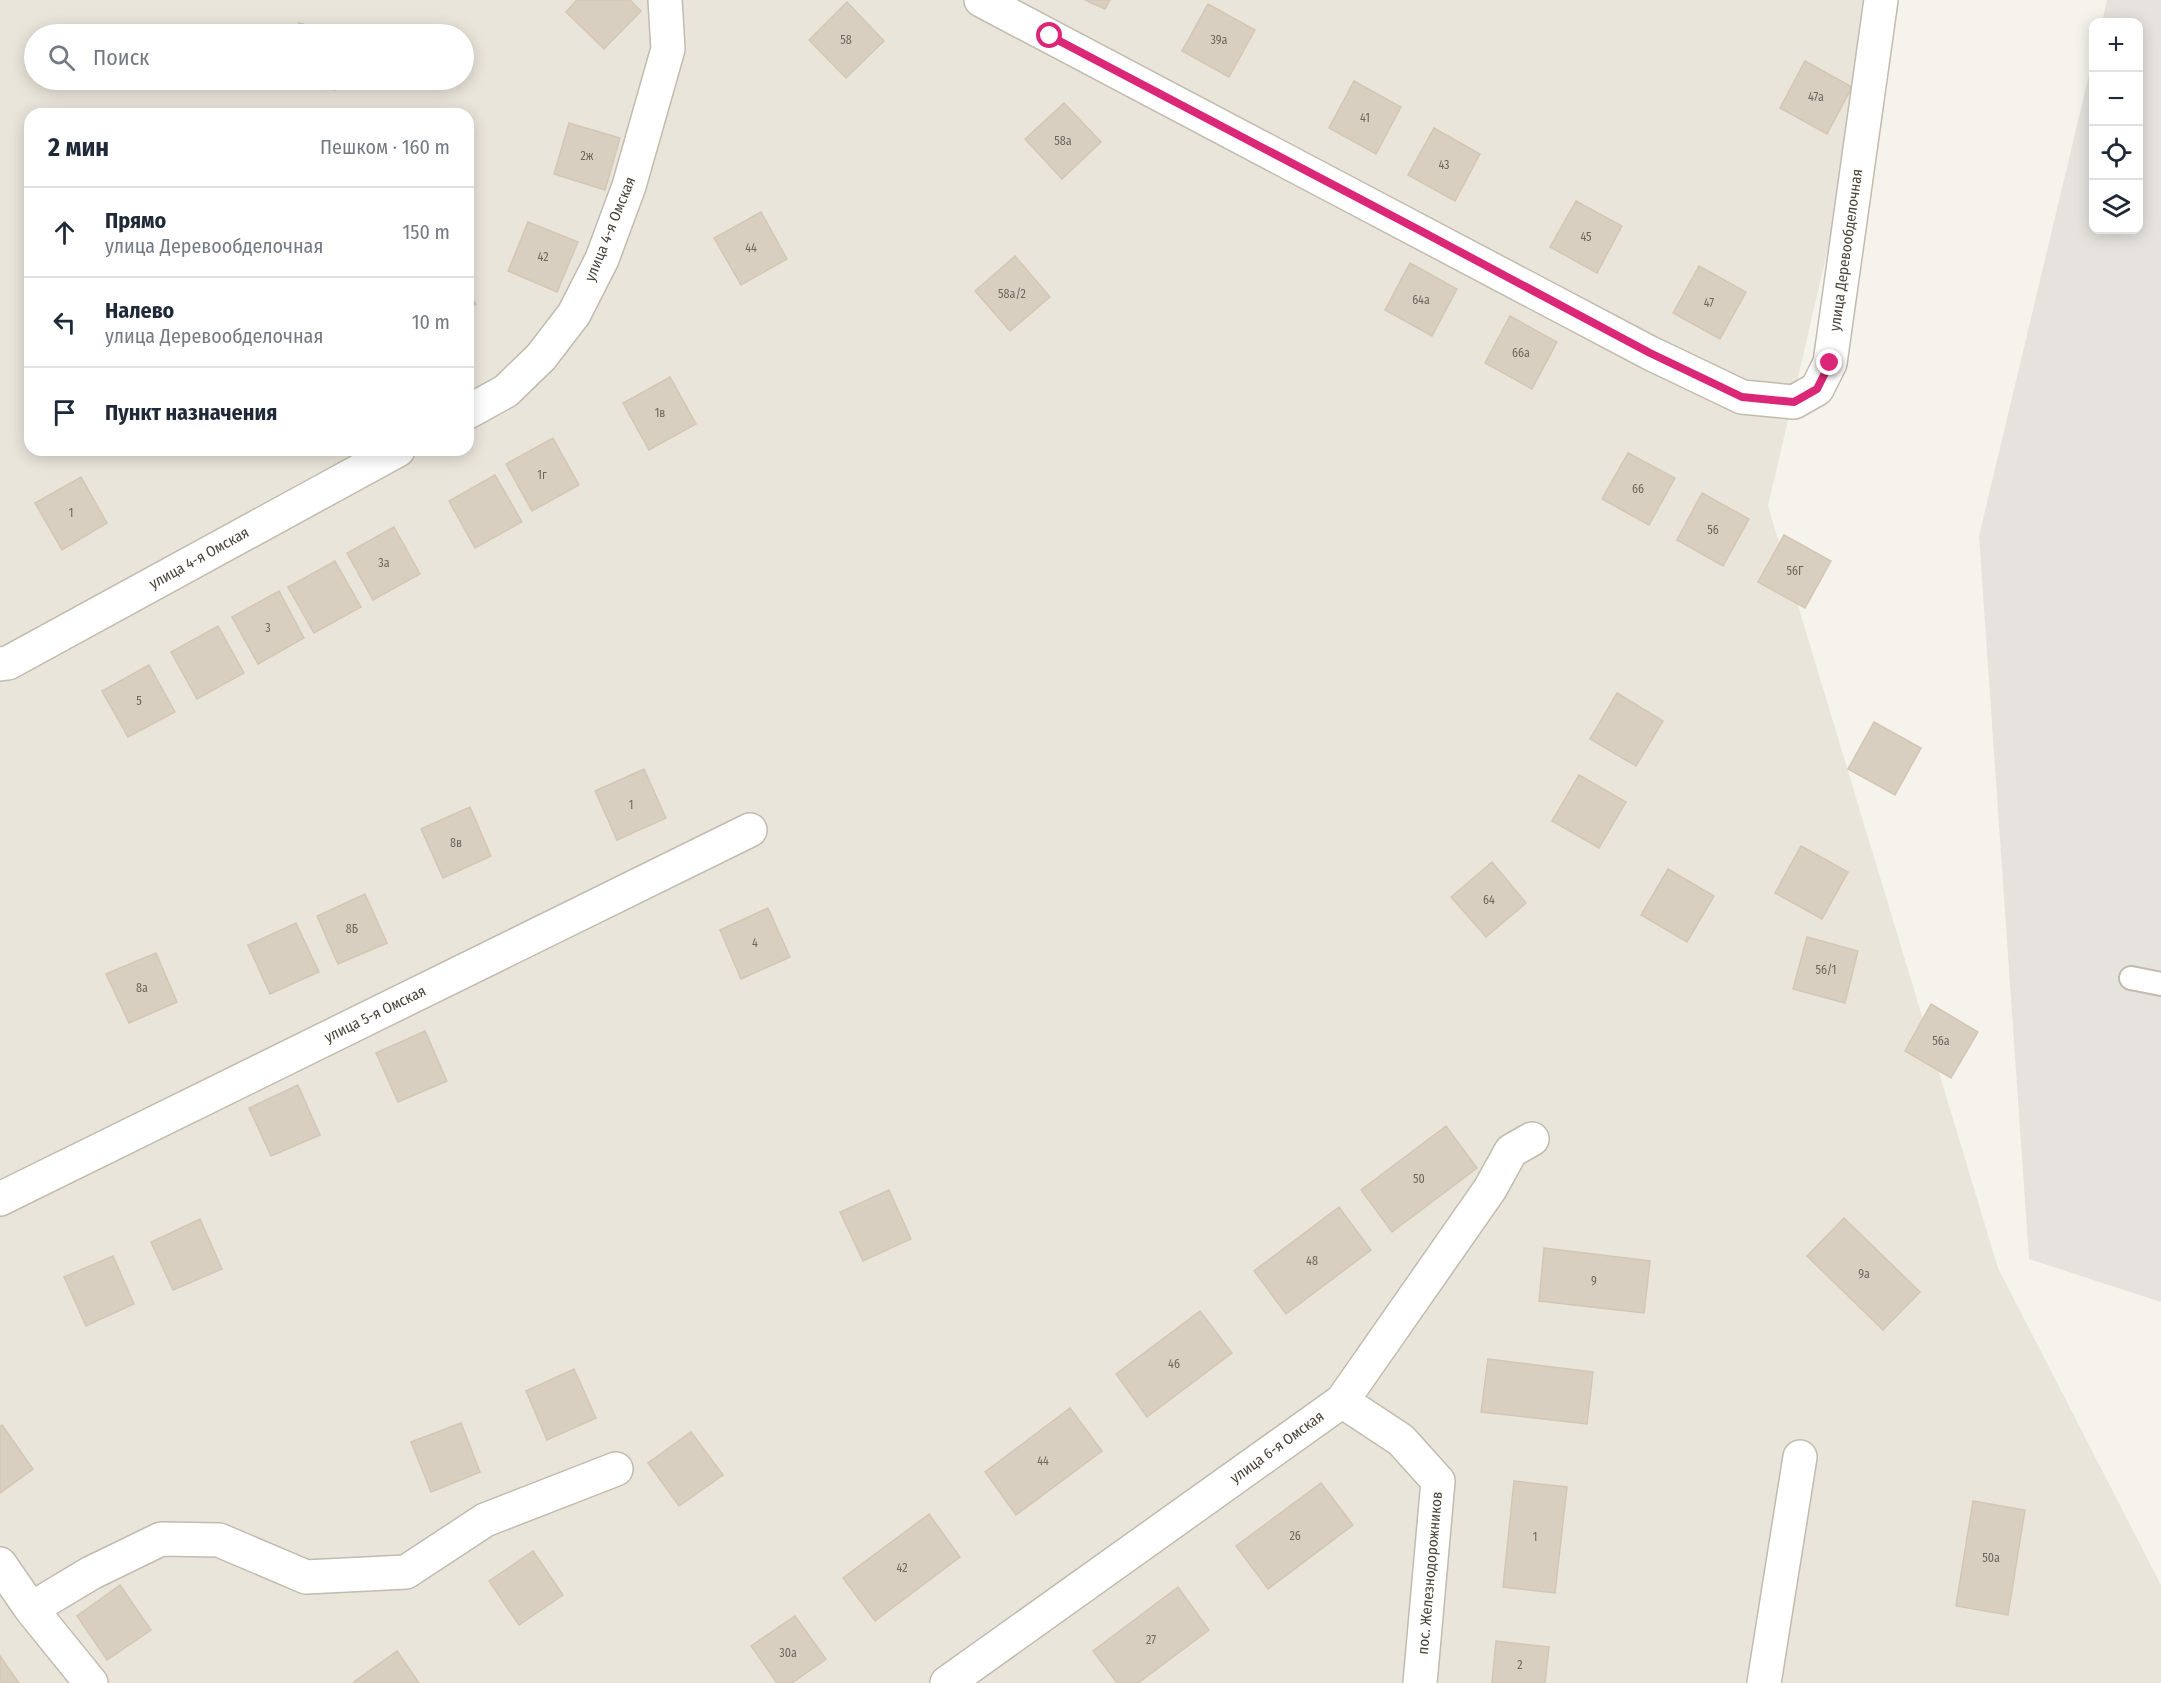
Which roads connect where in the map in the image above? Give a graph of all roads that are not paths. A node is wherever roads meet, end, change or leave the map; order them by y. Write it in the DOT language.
graph roads {
  1 [pos="665,0"];
  2 [pos="981,0"];
  3 [pos="1881,0"];
  4 [pos="474,409"];
  5 [pos="387,456"];
  6 [pos="0,664"];
  7 [pos="750,830"];
  8 [pos="2131,978"];
  9 [pos="2161,984"];
  10 [pos="1532,1139"];
  11 [pos="0,1199"];
  12 [pos="1342,1401"];
  13 [pos="1800,1457"];
  14 [pos="616,1469"];
  15 [pos="0,1564"];
  16 [pos="31,1609"];
  17 [pos="91,1683"];
  18 [pos="947,1683"];
  19 [pos="1420,1683"];
  20 [pos="1764,1683"];
  1 -- 4 [label="street, улица 4-я Омская"];
  2 -- 3 [label="street, улица Деревообделочная"];
  5 -- 6 [label="street, улица 4-я Омская"];
  7 -- 11 [label="street, улица 5-я Омская"];
  8 -- 9 [label="lane"];
  10 -- 12 [label="street, улица 6-я Омская"];
  12 -- 18 [label="street, улица 6-я Омская"];
  12 -- 19 [label="street, пос. Железнодорожников"];
  13 -- 20 [label="street"];
  14 -- 16 [label="street"];
  15 -- 16 [label="street"];
  16 -- 17 [label="street"];
}
